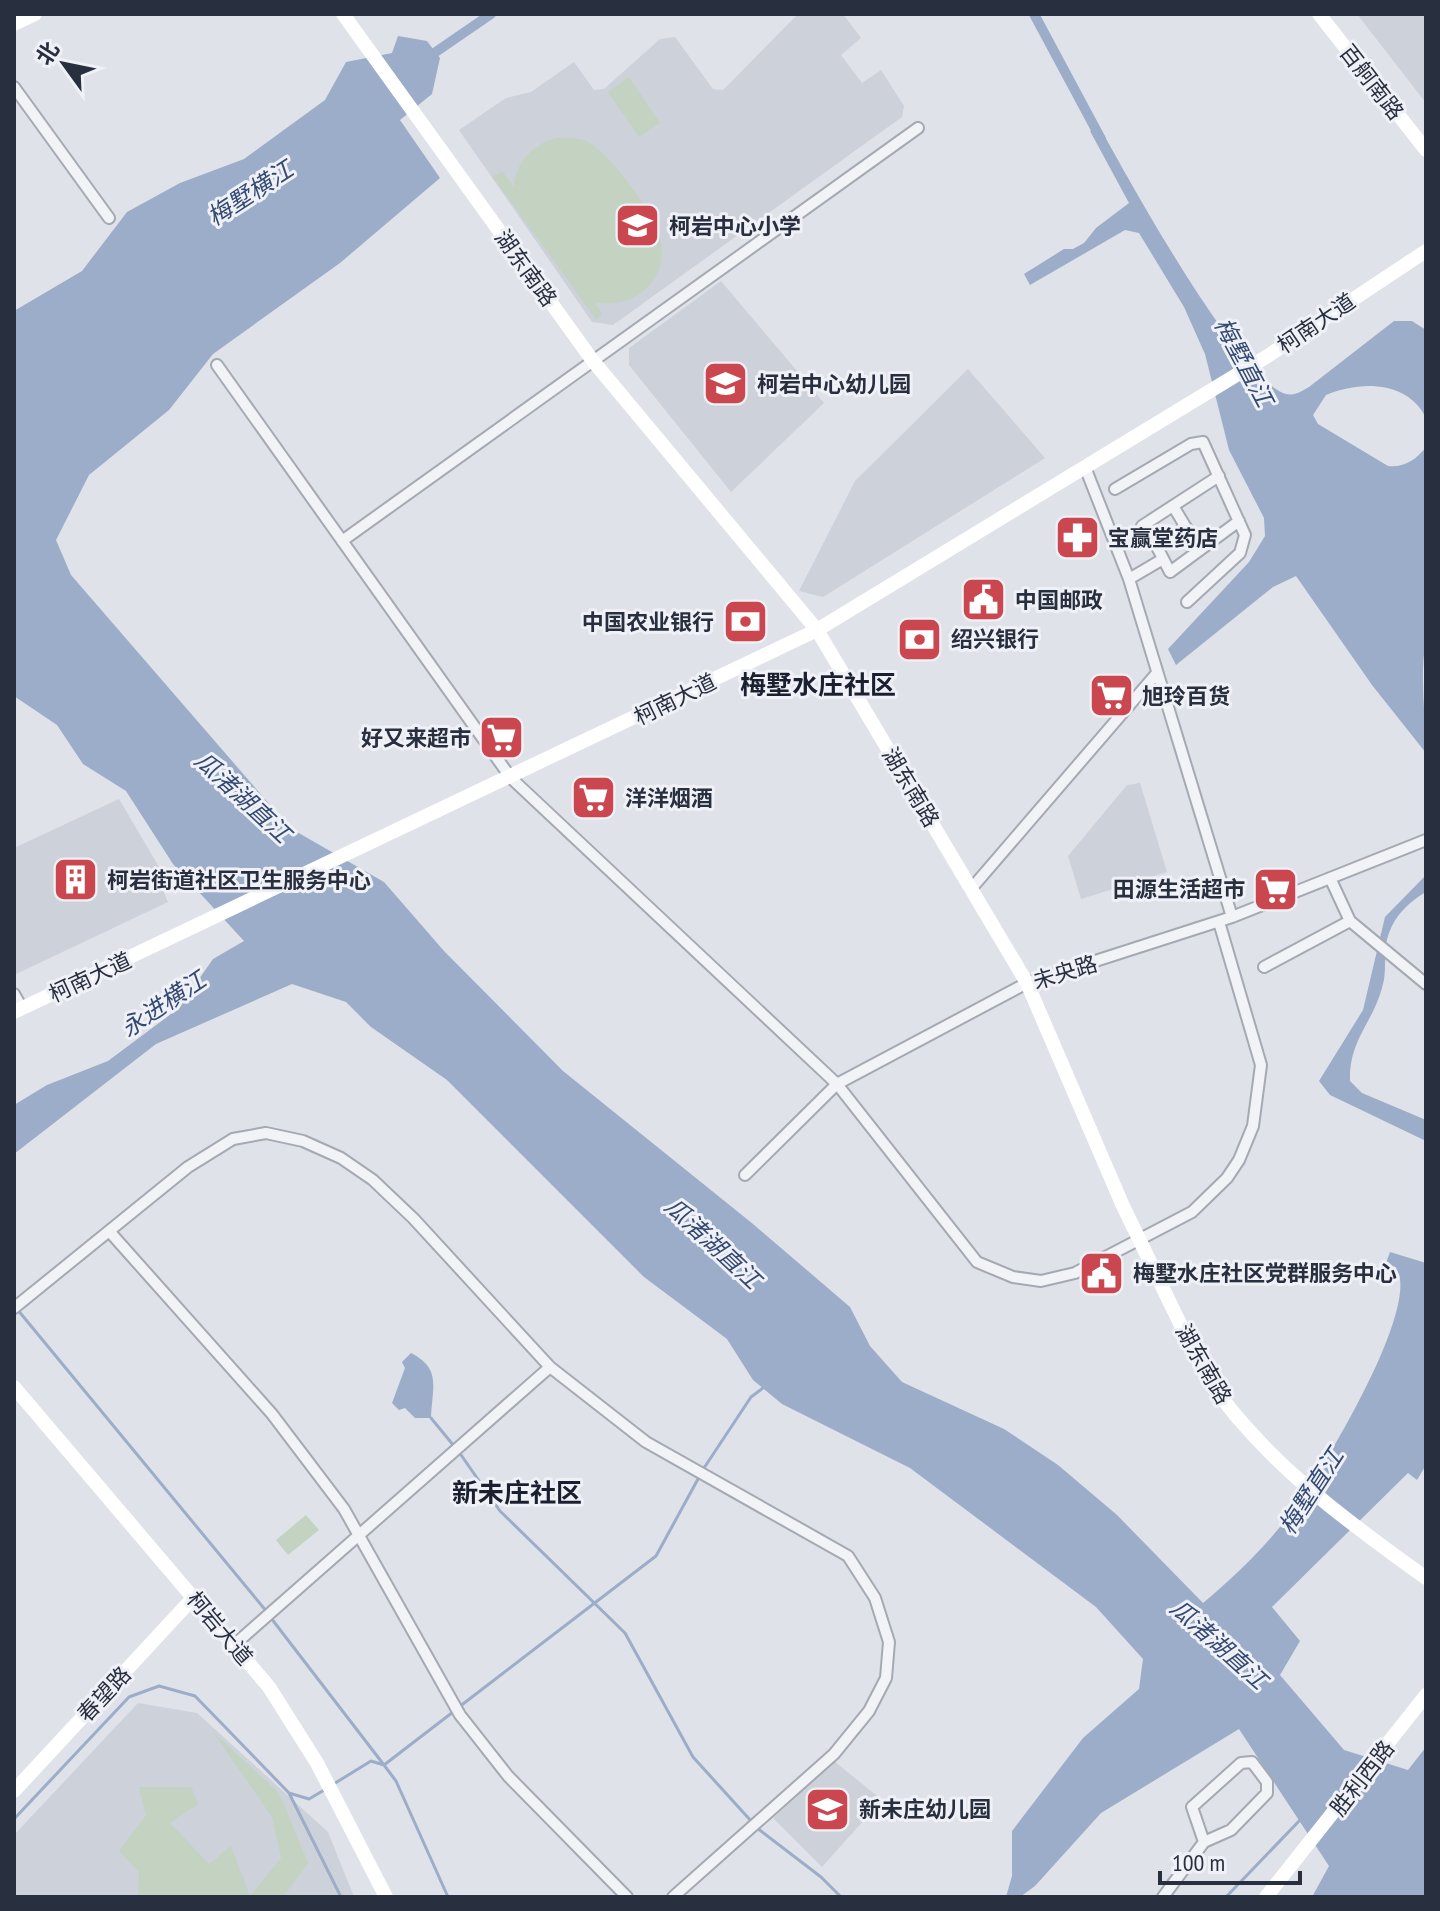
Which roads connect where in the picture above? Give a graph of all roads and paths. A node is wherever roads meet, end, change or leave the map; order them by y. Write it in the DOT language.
graph roads {
  1 [pos="35,14"];
  2 [pos="343,14"];
  3 [pos="1319,14"];
  4 [pos="14,24"];
  5 [pos="14,87"];
  6 [pos="918,128"];
  7 [pos="1426,150"];
  8 [pos="109,218"];
  9 [pos="1426,251"];
  10 [pos="593,361"];
  11 [pos="217,365"];
  12 [pos="1085,467"];
  13 [pos="1219,476"];
  14 [pos="1115,489"];
  15 [pos="1173,506"];
  16 [pos="1239,521"];
  17 [pos="1142,526"];
  18 [pos="1186,527"];
  19 [pos="342,541"];
  20 [pos="1199,549"];
  21 [pos="1163,559"];
  22 [pos="1129,579"];
  23 [pos="1187,602"];
  24 [pos="817,630"];
  25 [pos="1157,673"];
  26 [pos="511,778"];
  27 [pos="1426,840"];
  28 [pos="1331,880"];
  29 [pos="971,889"];
  30 [pos="1232,917"];
  31 [pos="1350,921"];
  32 [pos="1219,922"];
  33 [pos="1264,967"];
  34 [pos="1027,983"];
  35 [pos="1426,984"];
  36 [pos="14,994"];
  37 [pos="18,1010"];
  38 [pos="837,1084"];
  39 [pos="745,1175"];
  40 [pos="109,1231"];
  41 [pos="1140,1240"];
  42 [pos="17,1305"];
  43 [pos="550,1367"];
  44 [pos="14,1387"];
  45 [pos="359,1535"];
  46 [pos="1426,1578"];
  47 [pos="194,1597"];
  48 [pos="234,1645"];
  49 [pos="1423,1699"];
  50 [pos="14,1791"];
  51 [pos="1204,1842"];
  52 [pos="386,1897"];
  53 [pos="627,1897"];
  54 [pos="673,1897"];
  55 [pos="1163,1897"];
  56 [pos="1266,1897"];
  1 -- 4 [label="street"];
  2 -- 10 [label="street, 湖东南路"];
  3 -- 7 [label="street, 百舸南路"];
  5 -- 8 [label="street"];
  6 -- 10 [label="street"];
  9 -- 12 [label="street, 柯南大道"];
  10 -- 19 [label="street"];
  10 -- 24 [label="street, 湖东南路"];
  11 -- 19 [label="street"];
  12 -- 22 [label="street"];
  12 -- 24 [label="street, 柯南大道"];
  13 -- 14 [label="street"];
  13 -- 15 [label="street"];
  13 -- 16 [label="street"];
  15 -- 17 [label="street"];
  15 -- 18 [label="street"];
  16 -- 20 [label="street"];
  16 -- 23 [label="street"];
  18 -- 20 [label="street"];
  18 -- 21 [label="street"];
  19 -- 26 [label="street"];
  20 -- 21 [label="street"];
  21 -- 22 [label="street"];
  22 -- 25 [label="street"];
  24 -- 26 [label="street, 柯南大道"];
  24 -- 29 [label="street, 湖东南路"];
  25 -- 29 [label="street"];
  25 -- 30 [label="street"];
  26 -- 37 [label="street, 柯南大道"];
  26 -- 38 [label="street"];
  27 -- 28 [label="street, 未央路"];
  28 -- 30 [label="street, 未央路"];
  28 -- 31 [label="street"];
  29 -- 34 [label="street, 湖东南路"];
  30 -- 32 [label="street, 未央路"];
  31 -- 33 [label="street"];
  31 -- 35 [label="street"];
  32 -- 34 [label="street, 未央路"];
  32 -- 41 [label="street"];
  34 -- 38 [label="street, 未央路"];
  34 -- 41 [label="street, 湖东南路"];
  36 -- 37 [label="street"];
  38 -- 39 [label="street, 未央路"];
  38 -- 41 [label="street"];
  40 -- 42 [label="street"];
  40 -- 43 [label="street"];
  40 -- 45 [label="street"];
  41 -- 46 [label="street, 湖东南路"];
  43 -- 45 [label="street"];
  43 -- 54 [label="street"];
  44 -- 47 [label="street, 柯岩大道"];
  45 -- 48 [label="street"];
  45 -- 53 [label="street"];
  47 -- 48 [label="street, 柯岩大道"];
  47 -- 50 [label="street, 春望路"];
  48 -- 52 [label="street, 柯岩大道"];
  49 -- 56 [label="street, 胜利西路"];
  51 -- 51 [label="street"];
  51 -- 55 [label="street"];
}
